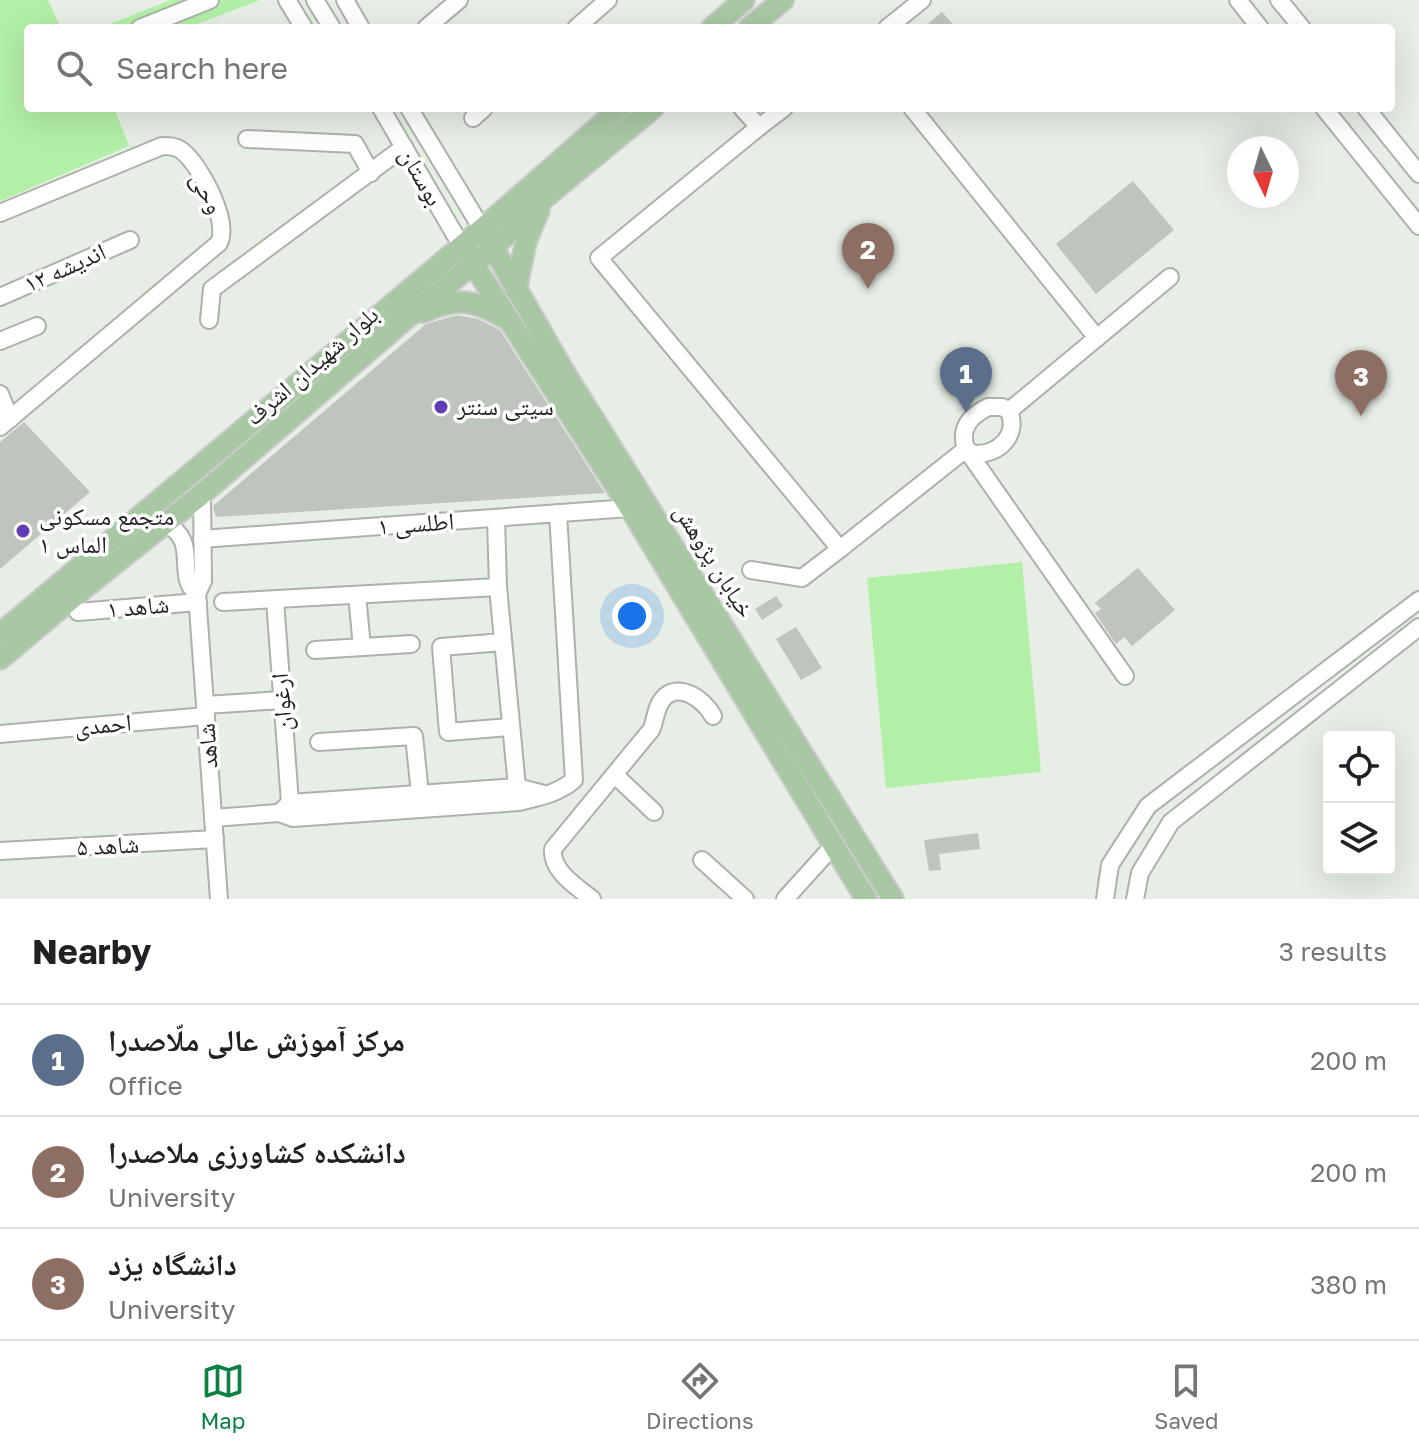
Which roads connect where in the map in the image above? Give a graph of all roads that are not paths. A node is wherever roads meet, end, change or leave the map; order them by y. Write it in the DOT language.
graph roads {
  1 [pos="210,0"];
  2 [pos="287,0"];
  3 [pos="315,0"];
  4 [pos="345,0"];
  5 [pos="459,0"];
  6 [pos="608,0"];
  7 [pos="744,0"];
  8 [pos="783,0"];
  9 [pos="922,0"];
  10 [pos="1238,0"];
  11 [pos="1279,0"];
  12 [pos="150,24"];
  13 [pos="302,24"];
  14 [pos="330,24"];
  15 [pos="359,24"];
  16 [pos="431,24"];
  17 [pos="581,24"];
  18 [pos="717,24"];
  19 [pos="754,24"];
  20 [pos="892,24"];
  21 [pos="1257,24"];
  22 [pos="1299,24"];
  23 [pos="383,112"];
  24 [pos="406,112"];
  25 [pos="412,112"];
  26 [pos="615,112"];
  27 [pos="648,112"];
  28 [pos="746,112"];
  29 [pos="779,112"];
  30 [pos="915,112"];
  31 [pos="1327,112"];
  32 [pos="1369,112"];
  33 [pos="390,124"];
  34 [pos="759,127"];
  35 [pos="247,139"];
  36 [pos="404,147"];
  37 [pos="371,173"];
  38 [pos="1419,174"];
  39 [pos="542,200"];
  40 [pos="0,213"];
  41 [pos="1419,226"];
  42 [pos="482,229"];
  43 [pos="130,240"];
  44 [pos="461,245"];
  45 [pos="493,248"];
  46 [pos="473,264"];
  47 [pos="1170,277"];
  48 [pos="516,290"];
  49 [pos="0,297"];
  50 [pos="408,317"];
  51 [pos="209,320"];
  52 [pos="509,320"];
  53 [pos="37,326"];
  54 [pos="1097,338"];
  55 [pos="0,341"];
  56 [pos="0,394"];
  57 [pos="1009,411"];
  58 [pos="5,423"];
  59 [pos="966,449"];
  60 [pos="202,494"];
  61 [pos="630,508"];
  62 [pos="558,513"];
  63 [pos="496,518"];
  64 [pos="165,524"];
  65 [pos="202,539"];
  66 [pos="840,549"];
  67 [pos="751,570"];
  68 [pos="76,583"];
  69 [pos="498,587"];
  70 [pos="357,595"];
  71 [pos="197,598"];
  72 [pos="275,600"];
  73 [pos="1419,600"];
  74 [pos="223,602"];
  75 [pos="78,612"];
  76 [pos="1419,627"];
  77 [pos="0,634"];
  78 [pos="1371,637"];
  79 [pos="503,642"];
  80 [pos="411,644"];
  81 [pos="362,647"];
  82 [pos="315,650"];
  83 [pos="1384,654"];
  84 [pos="0,659"];
  85 [pos="1125,676"];
  86 [pos="282,700"];
  87 [pos="206,710"];
  88 [pos="713,716"];
  89 [pos="510,727"];
  90 [pos="0,734"];
  91 [pos="319,742"];
  92 [pos="616,776"];
  93 [pos="517,787"];
  94 [pos="420,794"];
  95 [pos="547,795"];
  96 [pos="284,808"];
  97 [pos="654,812"];
  98 [pos="213,818"];
  99 [pos="215,839"];
  100 [pos="833,846"];
  101 [pos="0,851"];
  102 [pos="702,860"];
  103 [pos="741,898"];
  104 [pos="219,899"];
  105 [pos="592,899"];
  106 [pos="785,899"];
  107 [pos="866,899"];
  108 [pos="893,899"];
  109 [pos="1105,899"];
  110 [pos="1135,899"];
  1 -- 12 [label="street"];
  2 -- 13 [label="street"];
  3 -- 14 [label="street"];
  4 -- 15 [label="street"];
  5 -- 16 [label="street"];
  6 -- 17 [label="street"];
  7 -- 18 [label="main road"];
  8 -- 19 [label="main road"];
  9 -- 20 [label="street"];
  10 -- 21 [label="street"];
  11 -- 22 [label="street"];
  23 -- 33 [label="street, بوستان"];
  24 -- 33 [label="street"];
  25 -- 42 [label="street, بوستان"];
  26 -- 42 [label="main road, بلوار شهیدان اشرف"];
  27 -- 39 [label="main road, بلوار شهیدان اشرف"];
  28 -- 34 [label="street"];
  29 -- 34 [label="street"];
  30 -- 54 [label="street"];
  31 -- 41 [label="street"];
  32 -- 38 [label="street"];
  33 -- 36 [label="street, بوستان"];
  34 -- 66 [label="street"];
  35 -- 37 [label="street"];
  36 -- 37 [label="street"];
  36 -- 44 [label="street, بوستان"];
  37 -- 51 [label="street"];
  39 -- 45 [label="main road, بلوار شهیدان اشرف"];
  39 -- 48 [label="main road"];
  40 -- 58 [label="street, وحی"];
  42 -- 44 [label="main road, بلوار شهیدان اشرف"];
  42 -- 45 [label="main road, خیابان پژوهش"];
  43 -- 49 [label="street, اندیشه ۱۲"];
  44 -- 46 [label="main road, خیابان پژوهش"];
  44 -- 68 [label="main road, بلوار شهیدان اشرف"];
  45 -- 46 [label="main road, بلوار شهیدان اشرف"];
  45 -- 48 [label="main road, خیابان پژوهش"];
  46 -- 50 [label="main road, بلوار شهیدان اشرف"];
  46 -- 52 [label="main road, خیابان پژوهش"];
  47 -- 54 [label="street"];
  48 -- 108 [label="main road, خیابان پژوهش"];
  50 -- 52 [label="main road"];
  50 -- 60 [label="main road, بلوار شهیدان اشرف"];
  52 -- 61 [label="main road, خیابان پژوهش"];
  53 -- 55 [label="street"];
  54 -- 57 [label="street"];
  56 -- 58 [label="street"];
  57 -- 59 [label="street"];
  57 -- 59 [label="street"];
  59 -- 66 [label="street"];
  59 -- 85 [label="street"];
  60 -- 64 [label="main road, بلوار شهیدان اشرف"];
  60 -- 65 [label="street, شاهد"];
  61 -- 62 [label="street, اطلسی ۱"];
  61 -- 100 [label="main road, خیابان پژوهش"];
  62 -- 63 [label="street, اطلسی ۱"];
  62 -- 95 [label="street"];
  63 -- 65 [label="street, اطلسی ۱"];
  63 -- 69 [label="street"];
  64 -- 68 [label="main road, بلوار شهیدان اشرف"];
  64 -- 71 [label="street, شاهد"];
  65 -- 71 [label="street, شاهد"];
  66 -- 67 [label="street"];
  68 -- 77 [label="main road, بلوار شهیدان اشرف"];
  68 -- 84 [label="main road, بلوار شهیدان اشرف"];
  69 -- 70 [label="street"];
  69 -- 79 [label="street"];
  70 -- 72 [label="street"];
  70 -- 81 [label="street"];
  71 -- 75 [label="street, شاهد ۱"];
  71 -- 87 [label="street, شاهد"];
  72 -- 74 [label="street"];
  72 -- 86 [label="street, ارغوان"];
  73 -- 78 [label="street"];
  76 -- 83 [label="street"];
  78 -- 83 [label="street"];
  78 -- 109 [label="street"];
  79 -- 89 [label="street"];
  79 -- 89 [label="street"];
  80 -- 81 [label="street"];
  81 -- 82 [label="street"];
  83 -- 110 [label="street"];
  86 -- 87 [label="street, احمدی"];
  86 -- 96 [label="street, ارغوان"];
  87 -- 90 [label="street, احمدی"];
  87 -- 98 [label="street, شاهد"];
  88 -- 92 [label="street"];
  89 -- 93 [label="street"];
  91 -- 94 [label="street"];
  92 -- 97 [label="street"];
  92 -- 105 [label="street"];
  93 -- 94 [label="street"];
  93 -- 95 [label="street"];
  94 -- 96 [label="street"];
  95 -- 96 [label="street"];
  96 -- 98 [label="street"];
  98 -- 99 [label="street, شاهد"];
  99 -- 101 [label="street, شاهد ۵"];
  99 -- 104 [label="street, شاهد"];
  100 -- 106 [label="street"];
  100 -- 107 [label="main road, خیابان پژوهش"];
  102 -- 103 [label="street"];
}
